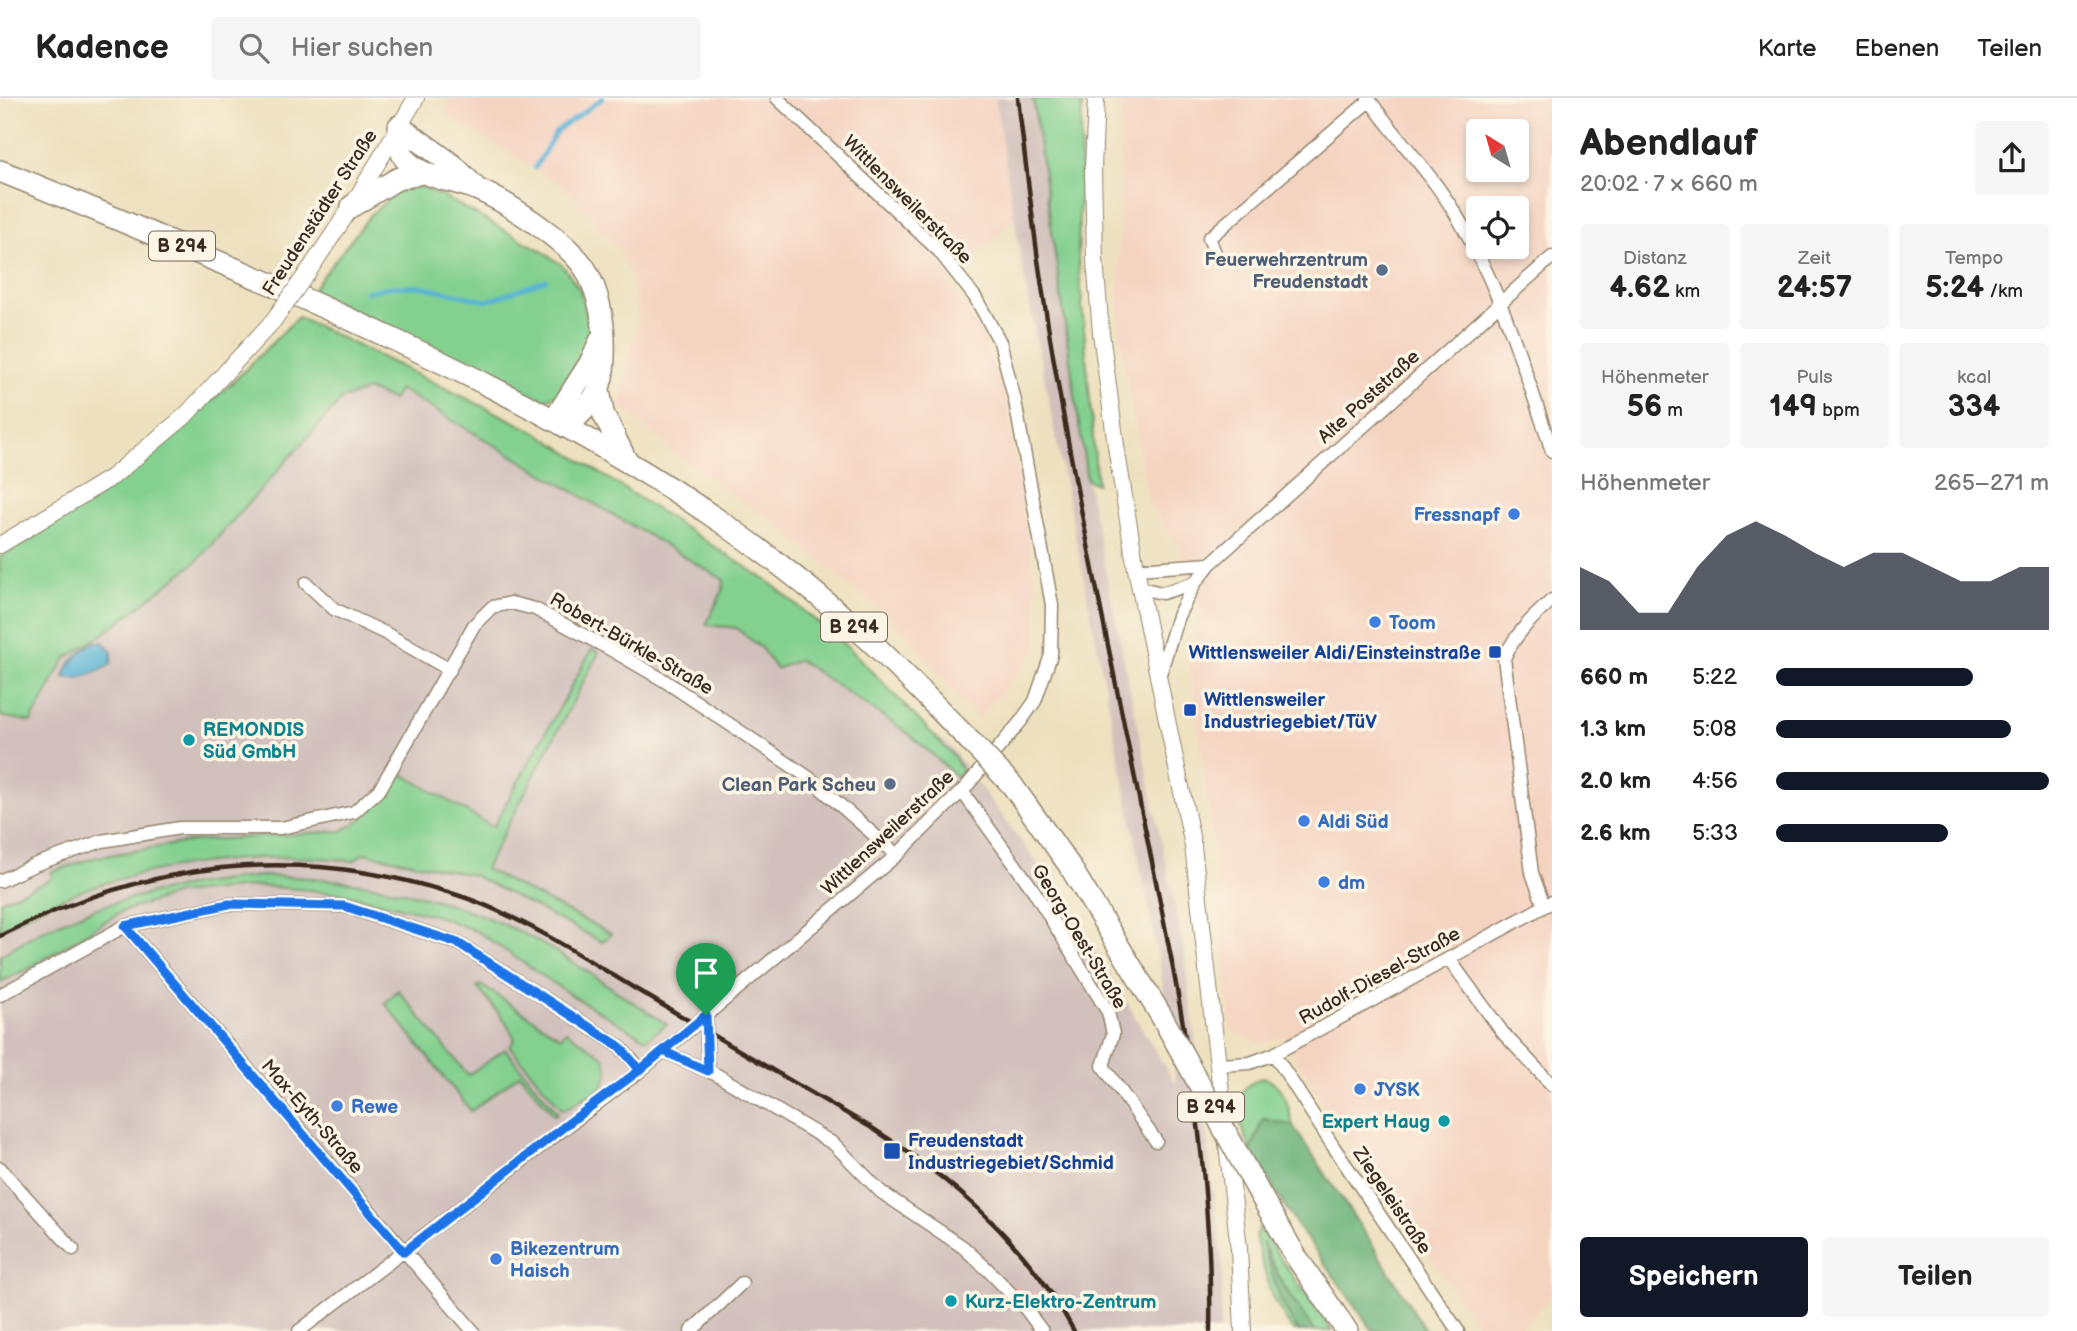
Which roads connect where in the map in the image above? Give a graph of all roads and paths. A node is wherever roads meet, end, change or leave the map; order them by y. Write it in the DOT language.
graph roads {
  1 [pos="416,98"];
  2 [pos="777,98"];
  3 [pos="1096,98"];
  4 [pos="1369,99"];
  5 [pos="399,126"];
  6 [pos="0,171"];
  7 [pos="422,173"];
  8 [pos="477,190"];
  9 [pos="352,206"];
  10 [pos="1552,257"];
  11 [pos="1217,258"];
  12 [pos="1501,302"];
  13 [pos="603,334"];
  14 [pos="599,390"];
  15 [pos="560,424"];
  16 [pos="1552,451"];
  17 [pos="627,463"];
  18 [pos="0,545"];
  19 [pos="1210,564"];
  20 [pos="1136,569"];
  21 [pos="306,583"];
  22 [pos="1195,583"];
  23 [pos="1140,588"];
  24 [pos="1552,600"];
  25 [pos="450,670"];
  26 [pos="1159,677"];
  27 [pos="962,791"];
  28 [pos="897,855"];
  29 [pos="0,881"];
  30 [pos="1548,904"];
  31 [pos="125,926"];
  32 [pos="1449,959"];
  33 [pos="0,995"];
  34 [pos="706,1015"];
  35 [pos="663,1051"];
  36 [pos="1274,1054"];
  37 [pos="1220,1065"];
  38 [pos="640,1070"];
  39 [pos="708,1071"];
  40 [pos="1552,1085"];
  41 [pos="1156,1141"];
  42 [pos="0,1168"];
  43 [pos="73,1250"];
  44 [pos="404,1252"];
  45 [pos="742,1283"];
  46 [pos="299,1331"];
  47 [pos="473,1331"];
  48 [pos="691,1331"];
  49 [pos="1042,1331"];
  50 [pos="1243,1331"];
  51 [pos="1348,1331"];
  52 [pos="1458,1331"];
  1 -- 5 [label="street, Freudenstädter Straße"];
  2 -- 27 [label="street, Wittlensweilerstraße"];
  3 -- 20 [label="street"];
  4 -- 11 [label="street"];
  4 -- 12 [label="street"];
  5 -- 7 [label="main road"];
  5 -- 8 [label="main road"];
  5 -- 9 [label="street, Freudenstädter Straße"];
  6 -- 15 [label="main road, B 294"];
  7 -- 8 [label="main road"];
  7 -- 9 [label="main road"];
  8 -- 13 [label="main road"];
  9 -- 18 [label="street, Freudenstädter Straße, bridge"];
  10 -- 12 [label="street, Alte Poststraße"];
  12 -- 16 [label="street"];
  12 -- 19 [label="street, Alte Poststraße"];
  13 -- 14 [label="main road"];
  13 -- 15 [label="main road"];
  14 -- 15 [label="main road"];
  14 -- 17 [label="main road"];
  15 -- 17 [label="main road, B 294"];
  17 -- 51 [label="main road, B 294, bridge"];
  19 -- 20 [label="street"];
  19 -- 22 [label="street, Alte Poststraße"];
  20 -- 23 [label="street"];
  21 -- 25 [label="street"];
  22 -- 23 [label="street"];
  22 -- 26 [label="street, Alte Poststraße"];
  23 -- 26 [label="street"];
  24 -- 30 [label="street"];
  25 -- 28 [label="street, Robert-Bürkle-Straße"];
  25 -- 29 [label="street, Robert-Bürkle-Straße"];
  26 -- 37 [label="street"];
  27 -- 28 [label="street, Wittlensweilerstraße"];
  27 -- 41 [label="street, Georg-Oest-Straße"];
  28 -- 34 [label="street, Wittlensweilerstraße"];
  30 -- 32 [label="street, Rudolf-Diesel-Straße"];
  31 -- 33 [label="street"];
  31 -- 38 [label="street"];
  31 -- 44 [label="street, Max-Eyth-Straße"];
  32 -- 36 [label="street, Rudolf-Diesel-Straße"];
  32 -- 40 [label="street"];
  34 -- 35 [label="street, Wittlensweilerstraße"];
  34 -- 39 [label="street"];
  35 -- 38 [label="street, Wittlensweilerstraße"];
  35 -- 39 [label="street"];
  36 -- 37 [label="street, Rudolf-Diesel-Straße"];
  36 -- 52 [label="street, Ziegeleistraße"];
  37 -- 50 [label="street"];
  38 -- 44 [label="street, Wittlensweilerstraße"];
  39 -- 49 [label="street"];
  42 -- 43 [label="street"];
  44 -- 46 [label="street, Wittlensweilerstraße"];
  44 -- 47 [label="street, Max-Eyth-Straße"];
  45 -- 48 [label="street"];
}
